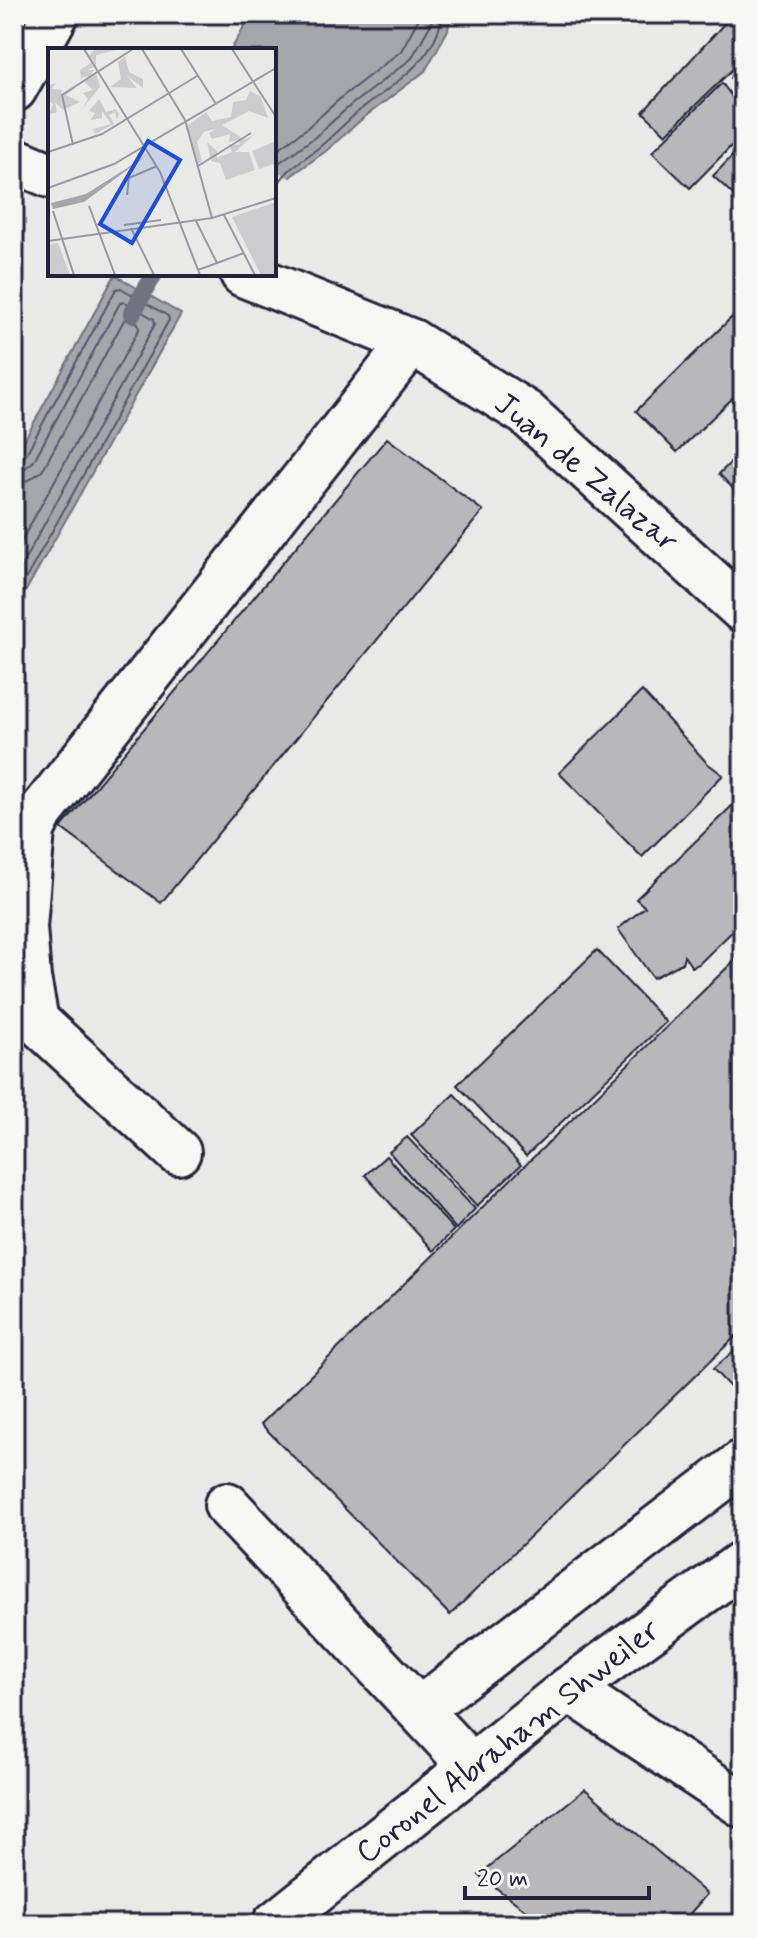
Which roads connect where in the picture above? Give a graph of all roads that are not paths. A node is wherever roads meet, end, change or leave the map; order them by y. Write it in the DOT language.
graph roads {
  1 [pos="56,14"];
  2 [pos="14,89"];
  3 [pos="14,160"];
  4 [pos="48,174"];
  5 [pos="248,276"];
  6 [pos="412,342"];
  7 [pos="743,610"];
  8 [pos="178,1152"];
  9 [pos="743,1462"];
  10 [pos="227,1505"];
  11 [pos="743,1563"];
  12 [pos="569,1689"];
  13 [pos="419,1710"];
  14 [pos="472,1767"];
  15 [pos="743,1805"];
  16 [pos="275,1924"];
  1 -- 2 [label="street"];
  3 -- 4 [label="street"];
  5 -- 6 [label="street, Juan de Zalazar"];
  6 -- 7 [label="street, Juan de Zalazar"];
  6 -- 8 [label="street"];
  9 -- 13 [label="street"];
  10 -- 13 [label="street"];
  11 -- 12 [label="street, Coronel Abraham Shweiler"];
  12 -- 14 [label="street, Coronel Abraham Shweiler"];
  12 -- 15 [label="street"];
  13 -- 14 [label="street"];
  14 -- 16 [label="street, Coronel Abraham Shweiler"];
}
